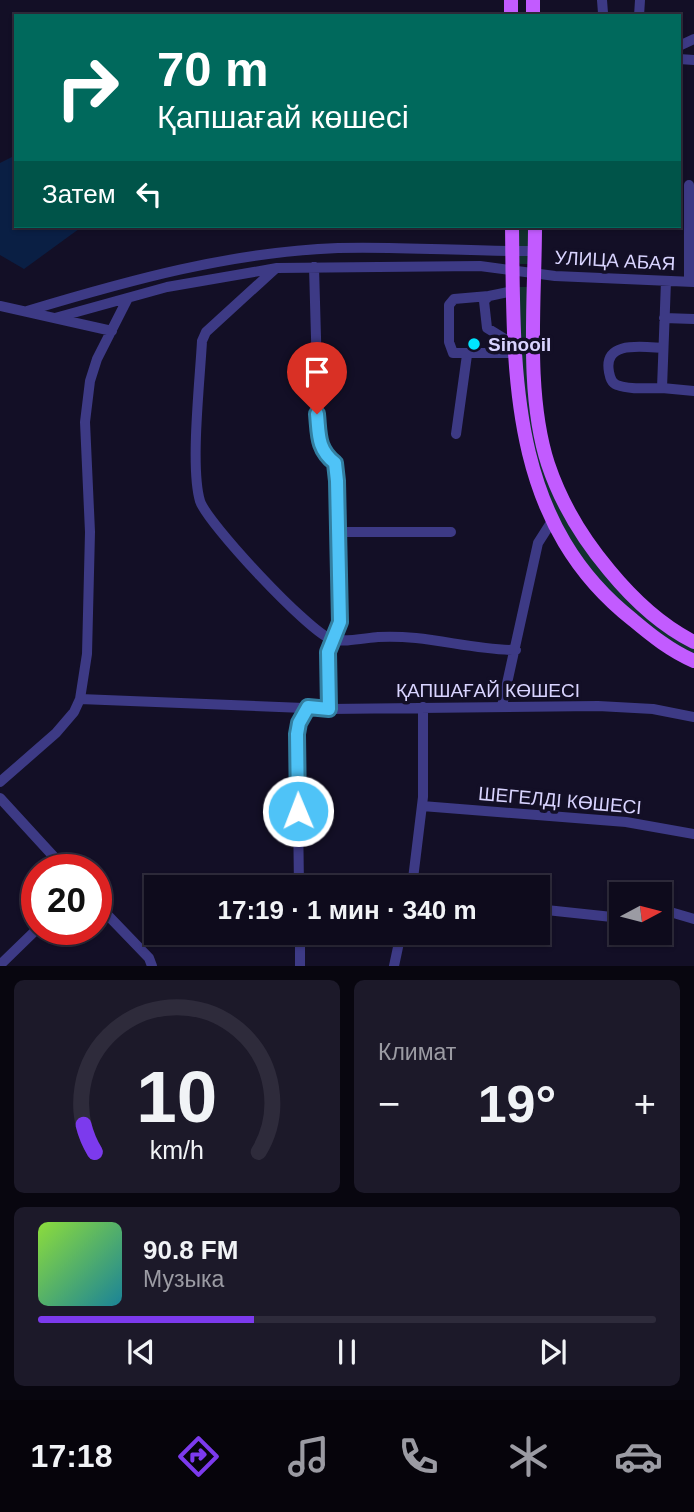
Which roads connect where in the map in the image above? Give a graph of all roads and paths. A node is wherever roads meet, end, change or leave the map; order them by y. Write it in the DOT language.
graph roads {
  1 [pos="602,0"];
  2 [pos="603,13"];
  3 [pos="688,185"];
  4 [pos="512,228"];
  5 [pos="535,228"];
  6 [pos="513,251"];
  7 [pos="535,251"];
  8 [pos="314,267"];
  9 [pos="277,268"];
  10 [pos="513,270"];
  11 [pos="535,273"];
  12 [pos="666,281"];
  13 [pos="692,282"];
  14 [pos="513,291"];
  15 [pos="489,296"];
  16 [pos="128,298"];
  17 [pos="0,306"];
  18 [pos="27,311"];
  19 [pos="55,318"];
  20 [pos="664,318"];
  21 [pos="694,319"];
  22 [pos="113,331"];
  23 [pos="663,348"];
  24 [pos="513,349"];
  25 [pos="467,355"];
  26 [pos="662,388"];
  27 [pos="694,391"];
  28 [pos="456,434"];
  29 [pos="552,520"];
  30 [pos="338,532"];
  31 [pos="451,532"];
  32 [pos="331,640"];
  33 [pos="694,642"];
  34 [pos="516,650"];
  35 [pos="694,661"];
  36 [pos="80,699"];
  37 [pos="502,706"];
  38 [pos="308,707"];
  39 [pos="424,708"];
  40 [pos="329,709"];
  41 [pos="694,717"];
  42 [pos="0,782"];
  43 [pos="0,798"];
  44 [pos="422,806"];
  45 [pos="694,834"];
  46 [pos="51,854"];
  47 [pos="299,875"];
  48 [pos="413,875"];
  49 [pos="550,910"];
  50 [pos="672,913"];
  51 [pos="609,917"];
  52 [pos="112,919"];
  53 [pos="694,919"];
  54 [pos="21,945"];
  55 [pos="300,945"];
  56 [pos="398,945"];
  57 [pos="0,965"];
  58 [pos="152,966"];
  59 [pos="300,966"];
  60 [pos="394,966"];
  1 -- 2 [label="street"];
  3 -- 13 [label="street"];
  4 -- 6 [label="main road"];
  5 -- 7 [label="main road"];
  6 -- 7 [label="street"];
  6 -- 10 [label="main road"];
  6 -- 18 [label="street"];
  7 -- 11 [label="main road"];
  8 -- 9 [label="street, УЛИЦА АБАЯ"];
  8 -- 10 [label="street, УЛИЦА АБАЯ"];
  8 -- 30 [label="street"];
  9 -- 16 [label="street, УЛИЦА АБАЯ"];
  9 -- 32 [label="street"];
  10 -- 11 [label="street, УЛИЦА АБАЯ"];
  10 -- 14 [label="main road"];
  11 -- 12 [label="street, УЛИЦА АБАЯ"];
  11 -- 33 [label="main road"];
  12 -- 13 [label="street, УЛИЦА АБАЯ"];
  12 -- 20 [label="street"];
  14 -- 15 [label="street"];
  14 -- 24 [label="main road"];
  15 -- 24 [label="street"];
  15 -- 25 [label="street"];
  16 -- 19 [label="street, УЛИЦА АБАЯ"];
  16 -- 22 [label="street"];
  17 -- 18 [label="street"];
  18 -- 19 [label="street"];
  19 -- 22 [label="street"];
  20 -- 21 [label="street"];
  20 -- 23 [label="street"];
  22 -- 36 [label="street"];
  23 -- 26 [label="street"];
  23 -- 26 [label="street"];
  24 -- 25 [label="street"];
  24 -- 29 [label="main road"];
  25 -- 28 [label="street"];
  26 -- 27 [label="street"];
  29 -- 34 [label="street"];
  29 -- 35 [label="main road"];
  30 -- 31 [label="street"];
  30 -- 32 [label="street"];
  32 -- 34 [label="street"];
  32 -- 40 [label="street"];
  34 -- 37 [label="street"];
  36 -- 38 [label="street, ҚАПШАҒАЙ КӨШЕСІ"];
  36 -- 42 [label="street"];
  37 -- 39 [label="street, ҚАПШАҒАЙ КӨШЕСІ"];
  37 -- 41 [label="street, ҚАПШАҒАЙ КӨШЕСІ"];
  38 -- 40 [label="street, ҚАПШАҒАЙ КӨШЕСІ"];
  38 -- 47 [label="street"];
  39 -- 40 [label="street, ҚАПШАҒАЙ КӨШЕСІ"];
  39 -- 44 [label="street"];
  43 -- 46 [label="street"];
  44 -- 45 [label="street, ШЕГЕЛДІ КӨШЕСІ"];
  44 -- 48 [label="street"];
  49 -- 51 [label="street"];
  50 -- 53 [label="street"];
  52 -- 58 [label="street"];
  54 -- 57 [label="street"];
  55 -- 59 [label="street"];
  56 -- 60 [label="street"];
}
